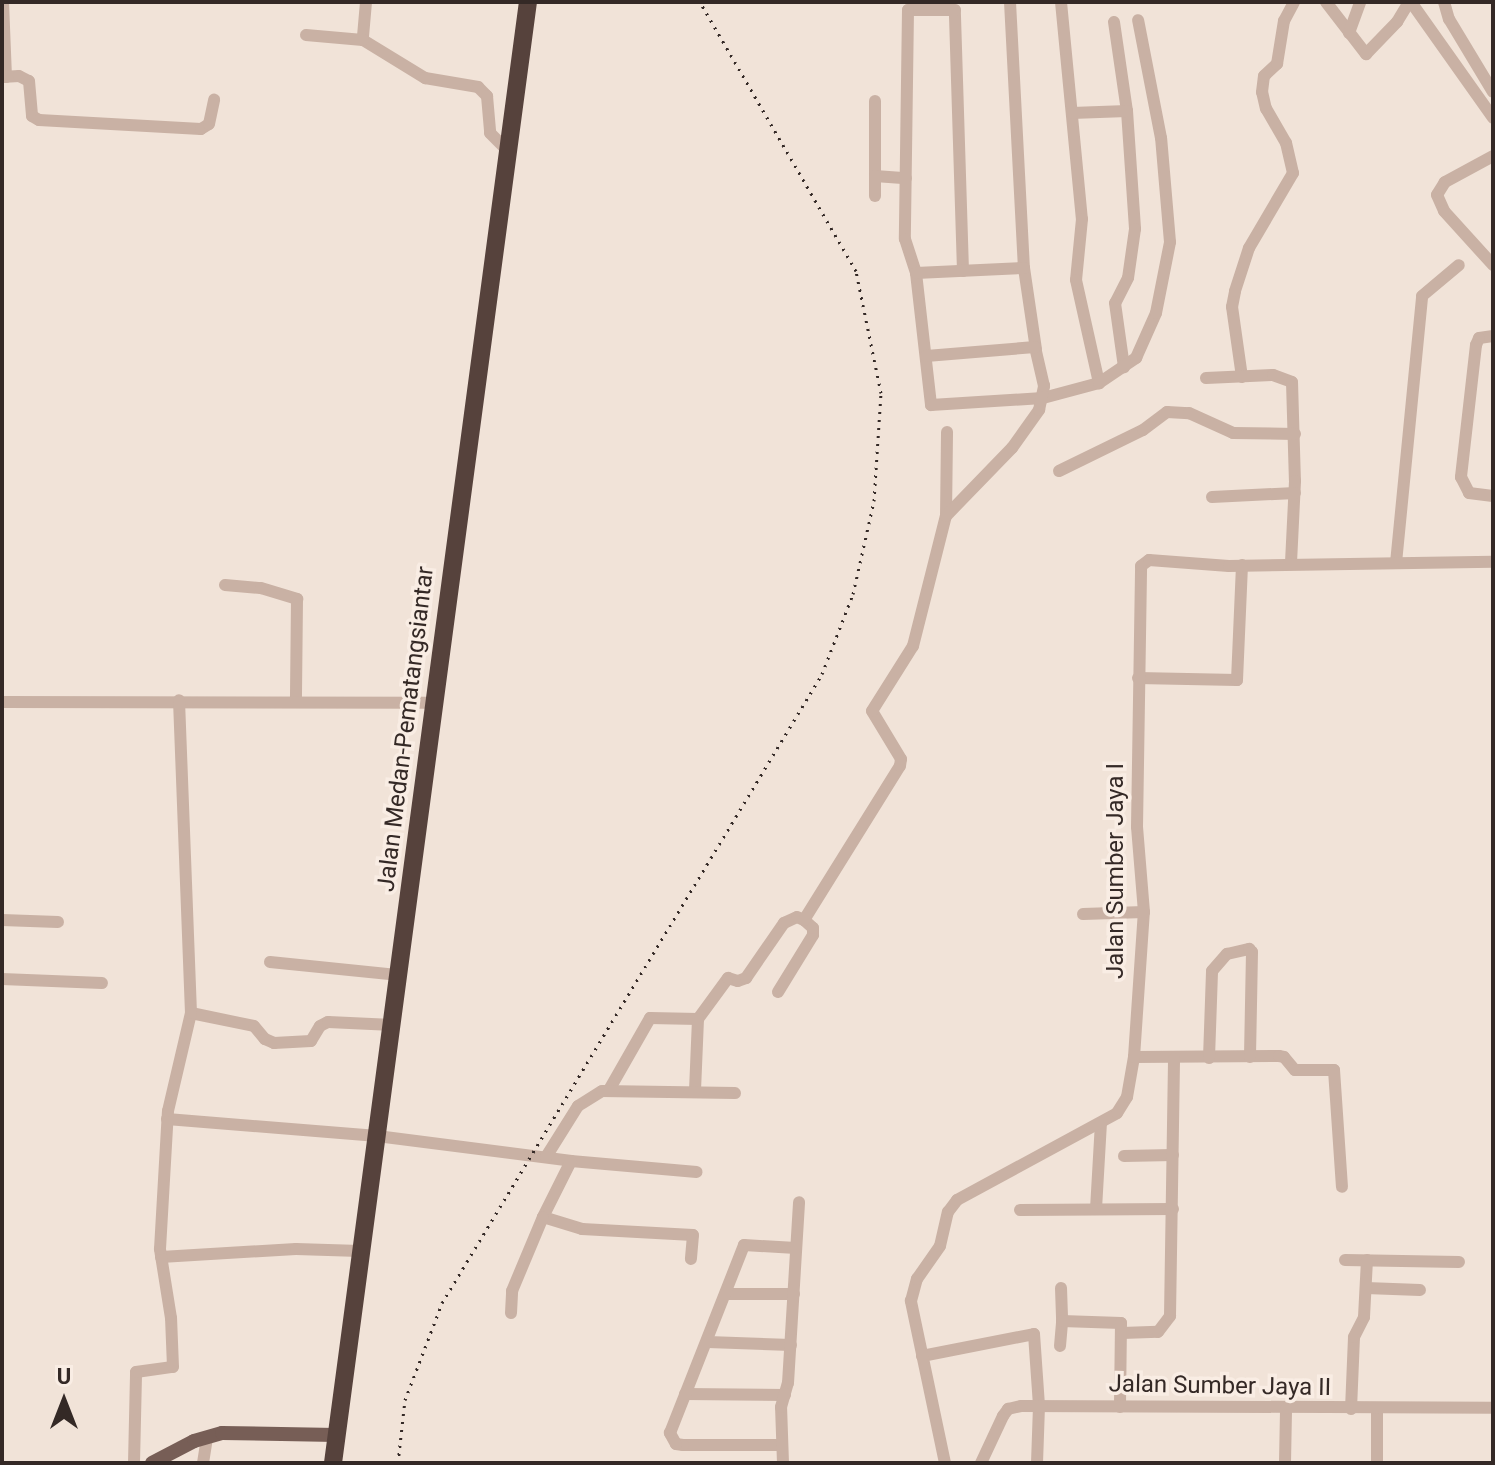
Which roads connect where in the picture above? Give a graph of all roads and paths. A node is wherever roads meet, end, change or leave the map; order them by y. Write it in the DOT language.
graph roads {
  1 [pos="3,2"];
  2 [pos="366,2"];
  3 [pos="528,2"];
  4 [pos="1010,2"];
  5 [pos="1061,2"];
  6 [pos="1294,2"];
  7 [pos="1326,2"];
  8 [pos="1360,2"];
  9 [pos="1410,2"];
  10 [pos="1444,2"];
  11 [pos="1138,20"];
  12 [pos="1114,22"];
  13 [pos="1349,33"];
  14 [pos="306,35"];
  15 [pos="363,40"];
  16 [pos="4,77"];
  17 [pos="1492,83"];
  18 [pos="214,100"];
  19 [pos="875,101"];
  20 [pos="1127,111"];
  21 [pos="1072,113"];
  22 [pos="1493,118"];
  23 [pos="507,150"];
  24 [pos="1493,156"];
  25 [pos="875,176"];
  26 [pos="906,178"];
  27 [pos="875,196"];
  28 [pos="1492,260"];
  29 [pos="1459,265"];
  30 [pos="1024,268"];
  31 [pos="963,271"];
  32 [pos="916,273"];
  33 [pos="1493,336"];
  34 [pos="1036,349"];
  35 [pos="926,356"];
  36 [pos="1124,367"];
  37 [pos="1242,377"];
  38 [pos="1206,378"];
  39 [pos="1099,383"];
  40 [pos="1043,398"];
  41 [pos="947,432"];
  42 [pos="1295,434"];
  43 [pos="1059,471"];
  44 [pos="1295,493"];
  45 [pos="1493,496"];
  46 [pos="1212,497"];
  47 [pos="946,516"];
  48 [pos="1493,562"];
  49 [pos="1396,563"];
  50 [pos="1291,564"];
  51 [pos="1242,565"];
  52 [pos="225,585"];
  53 [pos="1138,678"];
  54 [pos="179,700"];
  55 [pos="296,701"];
  56 [pos="2,702"];
  57 [pos="434,703"];
  58 [pos="1144,912"];
  59 [pos="1083,914"];
  60 [pos="2,920"];
  61 [pos="804,920"];
  62 [pos="58,922"];
  63 [pos="270,962"];
  64 [pos="399,975"];
  65 [pos="2,979"];
  66 [pos="102,983"];
  67 [pos="778,992"];
  68 [pos="191,1013"];
  69 [pos="698,1019"];
  70 [pos="393,1025"];
  71 [pos="1134,1057"];
  72 [pos="1250,1057"];
  73 [pos="1209,1058"];
  74 [pos="1174,1059"];
  75 [pos="609,1090"];
  76 [pos="695,1092"];
  77 [pos="735,1093"];
  78 [pos="167,1119"];
  79 [pos="1101,1123"];
  80 [pos="377,1136"];
  81 [pos="1173,1155"];
  82 [pos="1124,1156"];
  83 [pos="546,1157"];
  84 [pos="571,1161"];
  85 [pos="697,1172"];
  86 [pos="1342,1187"];
  87 [pos="799,1202"];
  88 [pos="1096,1209"];
  89 [pos="1173,1209"];
  90 [pos="1020,1210"];
  91 [pos="543,1217"];
  92 [pos="796,1248"];
  93 [pos="360,1251"];
  94 [pos="161,1257"];
  95 [pos="691,1259"];
  96 [pos="1345,1260"];
  97 [pos="1367,1260"];
  98 [pos="1459,1262"];
  99 [pos="1061,1288"];
  100 [pos="1366,1288"];
  101 [pos="1420,1290"];
  102 [pos="726,1294"];
  103 [pos="794,1294"];
  104 [pos="511,1313"];
  105 [pos="1062,1321"];
  106 [pos="1122,1333"];
  107 [pos="708,1342"];
  108 [pos="791,1345"];
  109 [pos="1060,1346"];
  110 [pos="922,1356"];
  111 [pos="685,1394"];
  112 [pos="785,1395"];
  113 [pos="1039,1406"];
  114 [pos="1120,1407"];
  115 [pos="1493,1408"];
  116 [pos="1286,1409"];
  117 [pos="1351,1409"];
  118 [pos="1377,1409"];
  119 [pos="336,1435"];
  120 [pos="207,1437"];
  121 [pos="782,1445"];
  122 [pos="134,1463"];
  123 [pos="152,1463"];
  124 [pos="203,1463"];
  125 [pos="333,1463"];
  126 [pos="783,1463"];
  127 [pos="945,1463"];
  128 [pos="981,1463"];
  129 [pos="1037,1463"];
  130 [pos="1285,1463"];
  131 [pos="1377,1463"];
  1 -- 16 [label="street"];
  2 -- 15 [label="street"];
  3 -- 23 [label="highway, Jalan Medan-Pematangsiantar"];
  4 -- 30 [label="street"];
  5 -- 21 [label="street"];
  6 -- 37 [label="street"];
  7 -- 13 [label="street"];
  8 -- 13 [label="street"];
  9 -- 13 [label="street"];
  9 -- 22 [label="street"];
  10 -- 17 [label="street"];
  11 -- 36 [label="street"];
  12 -- 20 [label="street"];
  14 -- 15 [label="street"];
  15 -- 23 [label="street"];
  16 -- 18 [label="street"];
  19 -- 25 [label="street"];
  20 -- 21 [label="street"];
  20 -- 36 [label="street"];
  21 -- 39 [label="street"];
  23 -- 57 [label="highway, Jalan Medan-Pematangsiantar"];
  24 -- 28 [label="street"];
  25 -- 26 [label="street"];
  25 -- 27 [label="street"];
  26 -- 31 [label="street"];
  26 -- 32 [label="street"];
  29 -- 49 [label="street"];
  30 -- 31 [label="street"];
  30 -- 34 [label="street"];
  31 -- 32 [label="street"];
  32 -- 35 [label="street"];
  33 -- 45 [label="street"];
  34 -- 35 [label="street"];
  34 -- 40 [label="street"];
  35 -- 40 [label="street"];
  36 -- 39 [label="street"];
  37 -- 38 [label="street"];
  37 -- 42 [label="street"];
  39 -- 40 [label="street"];
  40 -- 47 [label="street"];
  41 -- 47 [label="street"];
  42 -- 43 [label="street"];
  42 -- 44 [label="street"];
  44 -- 46 [label="street"];
  44 -- 50 [label="street"];
  47 -- 61 [label="street"];
  48 -- 49 [label="street, Jalan Sumber Jaya I"];
  49 -- 50 [label="street, Jalan Sumber Jaya I"];
  50 -- 51 [label="street, Jalan Sumber Jaya I"];
  51 -- 53 [label="street"];
  51 -- 53 [label="street, Jalan Sumber Jaya I"];
  52 -- 55 [label="street"];
  53 -- 58 [label="street, Jalan Sumber Jaya I"];
  54 -- 55 [label="street"];
  54 -- 56 [label="street"];
  54 -- 68 [label="street"];
  55 -- 57 [label="street"];
  57 -- 64 [label="highway, Jalan Medan-Pematangsiantar"];
  58 -- 59 [label="street"];
  58 -- 71 [label="street, Jalan Sumber Jaya I"];
  60 -- 62 [label="street"];
  61 -- 67 [label="street"];
  61 -- 69 [label="street"];
  63 -- 64 [label="street"];
  64 -- 70 [label="highway, Jalan Medan-Pematangsiantar"];
  65 -- 66 [label="street"];
  68 -- 70 [label="street"];
  68 -- 78 [label="street"];
  69 -- 75 [label="street"];
  69 -- 76 [label="street"];
  70 -- 80 [label="highway, Jalan Medan-Pematangsiantar"];
  71 -- 74 [label="street"];
  71 -- 79 [label="street, Jalan Sumber Jaya I"];
  72 -- 73 [label="street"];
  72 -- 73 [label="street"];
  72 -- 86 [label="street"];
  73 -- 74 [label="street"];
  74 -- 81 [label="street"];
  75 -- 76 [label="street"];
  75 -- 83 [label="street"];
  76 -- 77 [label="street"];
  78 -- 80 [label="street"];
  78 -- 94 [label="street"];
  79 -- 88 [label="street"];
  79 -- 110 [label="street, Jalan Sumber Jaya I"];
  80 -- 83 [label="street"];
  80 -- 93 [label="highway, Jalan Medan-Pematangsiantar"];
  81 -- 82 [label="street"];
  81 -- 89 [label="street"];
  83 -- 84 [label="street"];
  84 -- 85 [label="street"];
  84 -- 91 [label="street"];
  87 -- 92 [label="street"];
  88 -- 89 [label="street"];
  88 -- 90 [label="street"];
  89 -- 106 [label="street"];
  91 -- 95 [label="street"];
  91 -- 104 [label="street"];
  92 -- 102 [label="street"];
  92 -- 103 [label="street"];
  93 -- 94 [label="street"];
  93 -- 119 [label="highway, Jalan Medan-Pematangsiantar"];
  94 -- 122 [label="street"];
  96 -- 97 [label="street"];
  97 -- 98 [label="street"];
  97 -- 100 [label="street"];
  99 -- 105 [label="street"];
  100 -- 101 [label="street"];
  100 -- 117 [label="street"];
  102 -- 103 [label="street"];
  102 -- 107 [label="street"];
  103 -- 108 [label="street"];
  105 -- 106 [label="street"];
  105 -- 109 [label="street"];
  106 -- 114 [label="street"];
  107 -- 108 [label="street"];
  107 -- 111 [label="street"];
  108 -- 112 [label="street"];
  110 -- 113 [label="street"];
  110 -- 127 [label="street, Jalan Sumber Jaya I"];
  111 -- 112 [label="street"];
  111 -- 121 [label="street"];
  112 -- 121 [label="street"];
  113 -- 114 [label="street, Jalan Sumber Jaya II"];
  113 -- 128 [label="street, Jalan Sumber Jaya II"];
  113 -- 129 [label="street"];
  114 -- 116 [label="street, Jalan Sumber Jaya II"];
  115 -- 118 [label="street, Jalan Sumber Jaya II"];
  116 -- 117 [label="street, Jalan Sumber Jaya II"];
  116 -- 130 [label="street"];
  117 -- 118 [label="street, Jalan Sumber Jaya II"];
  118 -- 131 [label="street"];
  119 -- 120 [label="main road"];
  119 -- 125 [label="highway, Jalan Medan-Pematangsiantar"];
  120 -- 123 [label="main road"];
  120 -- 124 [label="street"];
  121 -- 126 [label="street"];
}
